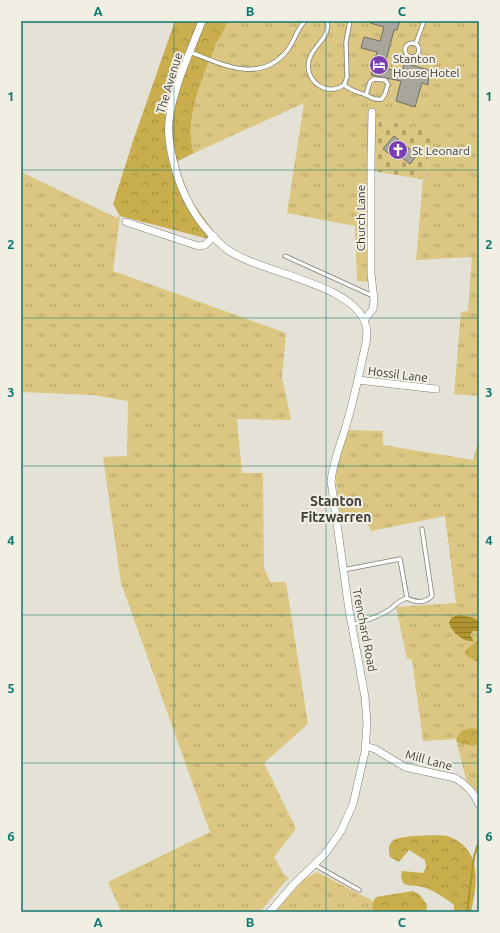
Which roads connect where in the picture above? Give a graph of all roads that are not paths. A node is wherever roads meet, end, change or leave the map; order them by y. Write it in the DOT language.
graph roads {
  1 [pos="202,21"];
  2 [pos="305,21"];
  3 [pos="327,21"];
  4 [pos="350,21"];
  5 [pos="424,21"];
  6 [pos="416,43"];
  7 [pos="190,52"];
  8 [pos="344,85"];
  9 [pos="366,95"];
  10 [pos="372,112"];
  11 [pos="126,222"];
  12 [pos="214,236"];
  13 [pos="285,256"];
  14 [pos="373,296"];
  15 [pos="365,323"];
  16 [pos="358,380"];
  17 [pos="436,389"];
  18 [pos="422,529"];
  19 [pos="343,570"];
  20 [pos="407,598"];
  21 [pos="352,625"];
  22 [pos="365,746"];
  23 [pos="479,804"];
  24 [pos="315,865"];
  25 [pos="359,890"];
  26 [pos="270,912"];
  1 -- 7 [label="street, The Avenue"];
  2 -- 7 [label="lane"];
  3 -- 8 [label="lane"];
  4 -- 8 [label="lane"];
  5 -- 6 [label="lane"];
  6 -- 6 [label="lane"];
  7 -- 12 [label="street, The Avenue"];
  8 -- 9 [label="lane"];
  9 -- 9 [label="lane"];
  10 -- 14 [label="street, Church Lane"];
  11 -- 12 [label="street"];
  12 -- 15 [label="street, The Avenue"];
  13 -- 14 [label="lane"];
  14 -- 15 [label="street, Church Lane"];
  15 -- 16 [label="street, Trenchard Road"];
  16 -- 17 [label="street, Hossil Lane"];
  16 -- 19 [label="street, Trenchard Road"];
  18 -- 20 [label="lane"];
  19 -- 20 [label="lane"];
  19 -- 21 [label="street, Trenchard Road"];
  20 -- 21 [label="lane"];
  21 -- 22 [label="street, Trenchard Road"];
  22 -- 23 [label="street, Mill Lane"];
  22 -- 24 [label="street, Trenchard Road"];
  24 -- 25 [label="lane"];
  24 -- 26 [label="street, Trenchard Road"];
}
